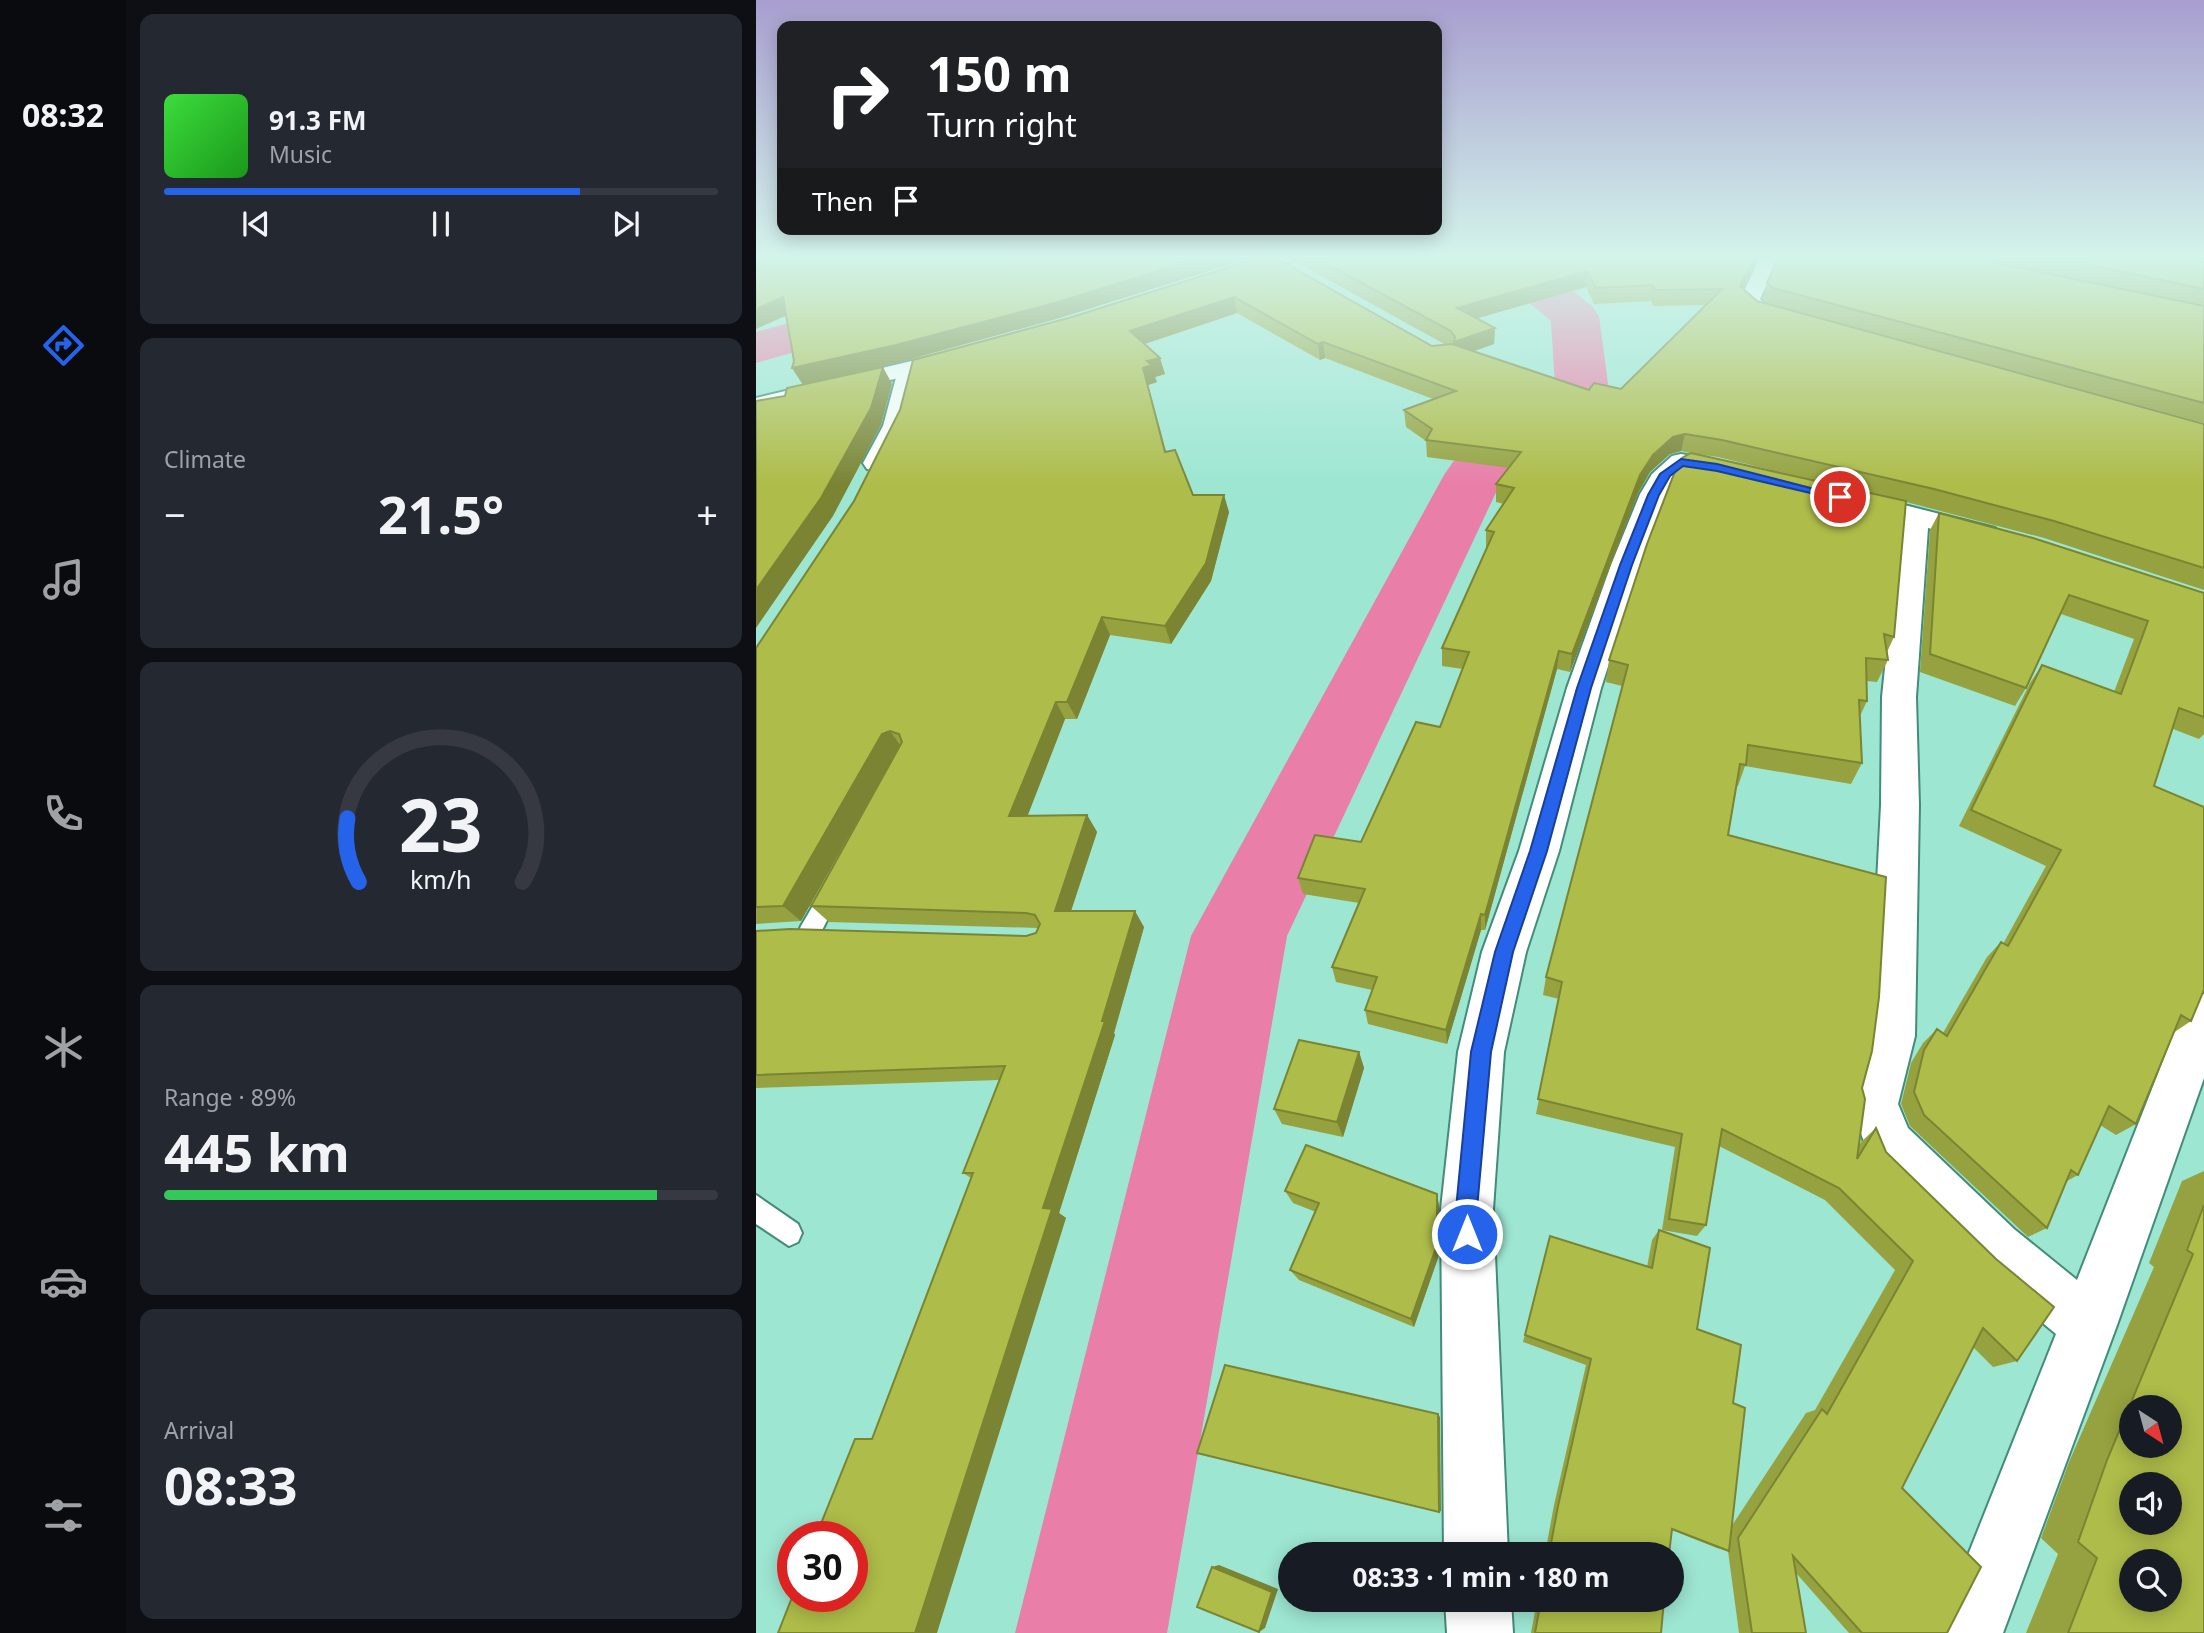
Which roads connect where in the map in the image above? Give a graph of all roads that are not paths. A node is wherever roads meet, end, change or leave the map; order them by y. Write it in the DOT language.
graph roads {
  1 [pos="976,352"];
  2 [pos="909,370"];
  3 [pos="756,405"];
  4 [pos="1765,479"];
  5 [pos="866,483"];
  6 [pos="1819,492"];
  7 [pos="1914,515"];
  8 [pos="2020,544"];
  9 [pos="842,872"];
  10 [pos="809,933"];
  11 [pos="782,934"];
  12 [pos="836,934"];
  13 [pos="2204,1015"];
  14 [pos="756,1208"];
  15 [pos="789,1233"];
  16 [pos="2089,1325"];
  17 [pos="1476,1542"];
  18 [pos="1478,1612"];
  19 [pos="1479,1633"];
  20 [pos="1970,1633"];
  1 -- 2 [label="street"];
  2 -- 3 [label="street"];
  2 -- 5 [label="street"];
  4 -- 17 [label="street"];
  6 -- 7 [label="street"];
  7 -- 8 [label="street"];
  7 -- 16 [label="street"];
  9 -- 10 [label="lane"];
  10 -- 11 [label="lane"];
  10 -- 12 [label="lane"];
  13 -- 16 [label="street"];
  14 -- 15 [label="lane"];
  16 -- 20 [label="street"];
  18 -- 19 [label="street"];
}
